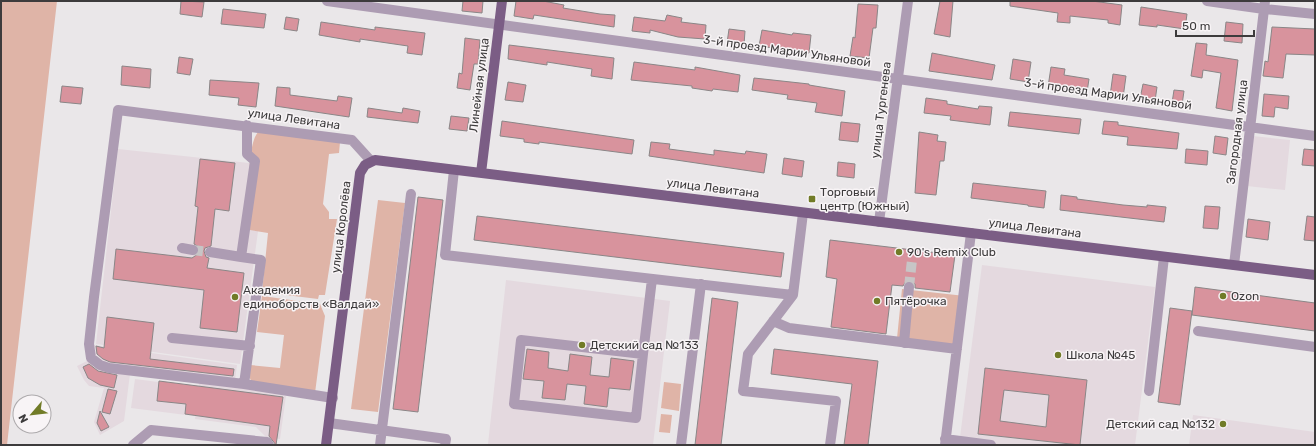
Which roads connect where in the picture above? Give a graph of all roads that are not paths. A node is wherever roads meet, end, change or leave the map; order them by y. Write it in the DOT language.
graph roads {
  1 [pos="327,1"];
  2 [pos="502,1"];
  3 [pos="908,1"];
  4 [pos="1208,1"];
  5 [pos="1265,5"];
  6 [pos="1315,14"];
  7 [pos="499,24"];
  8 [pos="898,79"];
  9 [pos="247,125"];
  10 [pos="1250,127"];
  11 [pos="1315,136"];
  12 [pos="371,161"];
  13 [pos="454,170"];
  14 [pos="482,173"];
  15 [pos="411,194"];
  16 [pos="803,213"];
  17 [pos="879,222"];
  18 [pos="971,233"];
  19 [pos="182,248"];
  20 [pos="193,250"];
  21 [pos="210,252"];
  22 [pos="241,257"];
  23 [pos="1164,257"];
  24 [pos="1234,265"];
  25 [pos="1315,275"];
  26 [pos="652,279"];
  27 [pos="700,284"];
  28 [pos="909,287"];
  29 [pos="793,295"];
  30 [pos="772,321"];
  31 [pos="1198,331"];
  32 [pos="172,338"];
  33 [pos="904,342"];
  34 [pos="250,346"];
  35 [pos="1315,347"];
  36 [pos="957,349"];
  37 [pos="643,354"];
  38 [pos="244,384"];
  39 [pos="1149,391"];
  40 [pos="333,398"];
  41 [pos="329,423"];
  42 [pos="381,430"];
  43 [pos="945,442"];
  44 [pos="133,445"];
  45 [pos="269,445"];
  46 [pos="326,445"];
  47 [pos="380,445"];
  48 [pos="446,445"];
  49 [pos="681,445"];
  50 [pos="830,445"];
  51 [pos="991,445"];
  1 -- 7 [label="street, 3-й проезд Марии Ульяновой"];
  2 -- 7 [label="main road, Линейная улица"];
  3 -- 8 [label="street, улица Тургенева"];
  4 -- 5 [label="street"];
  5 -- 6 [label="street"];
  5 -- 10 [label="street, Загородная улица"];
  7 -- 8 [label="street, 3-й проезд Марии Ульяновой"];
  7 -- 14 [label="main road, Линейная улица"];
  8 -- 10 [label="street, 3-й проезд Марии Ульяновой"];
  8 -- 17 [label="street, улица Тургенева"];
  9 -- 12 [label="street, улица Левитана"];
  9 -- 22 [label="street"];
  9 -- 38 [label="street, улица Левитана"];
  10 -- 11 [label="street, 3-й проезд Марии Ульяновой"];
  10 -- 24 [label="street, Загородная улица"];
  12 -- 13 [label="main road, улица Левитана"];
  12 -- 40 [label="main road, улица Королёва"];
  13 -- 14 [label="main road, улица Левитана"];
  13 -- 26 [label="street"];
  14 -- 16 [label="main road, улица Левитана"];
  15 -- 42 [label="street"];
  16 -- 17 [label="main road, улица Левитана"];
  16 -- 29 [label="street"];
  17 -- 18 [label="main road, улица Левитана"];
  18 -- 23 [label="main road, улица Левитана"];
  18 -- 36 [label="street"];
  19 -- 20 [label="street"];
  21 -- 22 [label="street"];
  22 -- 34 [label="street"];
  23 -- 24 [label="main road, улица Левитана"];
  23 -- 39 [label="street"];
  24 -- 25 [label="main road, улица Левитана"];
  26 -- 27 [label="street"];
  26 -- 37 [label="street"];
  27 -- 29 [label="street"];
  27 -- 49 [label="street"];
  28 -- 33 [label="street"];
  29 -- 30 [label="street"];
  30 -- 33 [label="street"];
  30 -- 50 [label="street"];
  31 -- 35 [label="street"];
  32 -- 34 [label="street"];
  33 -- 36 [label="street"];
  34 -- 38 [label="street"];
  36 -- 43 [label="street"];
  37 -- 37 [label="street"];
  38 -- 40 [label="street"];
  40 -- 41 [label="main road, улица Королёва"];
  41 -- 42 [label="street"];
  41 -- 46 [label="main road, улица Королёва"];
  42 -- 47 [label="street"];
  42 -- 48 [label="street"];
  43 -- 51 [label="street"];
  44 -- 45 [label="street"];
}
